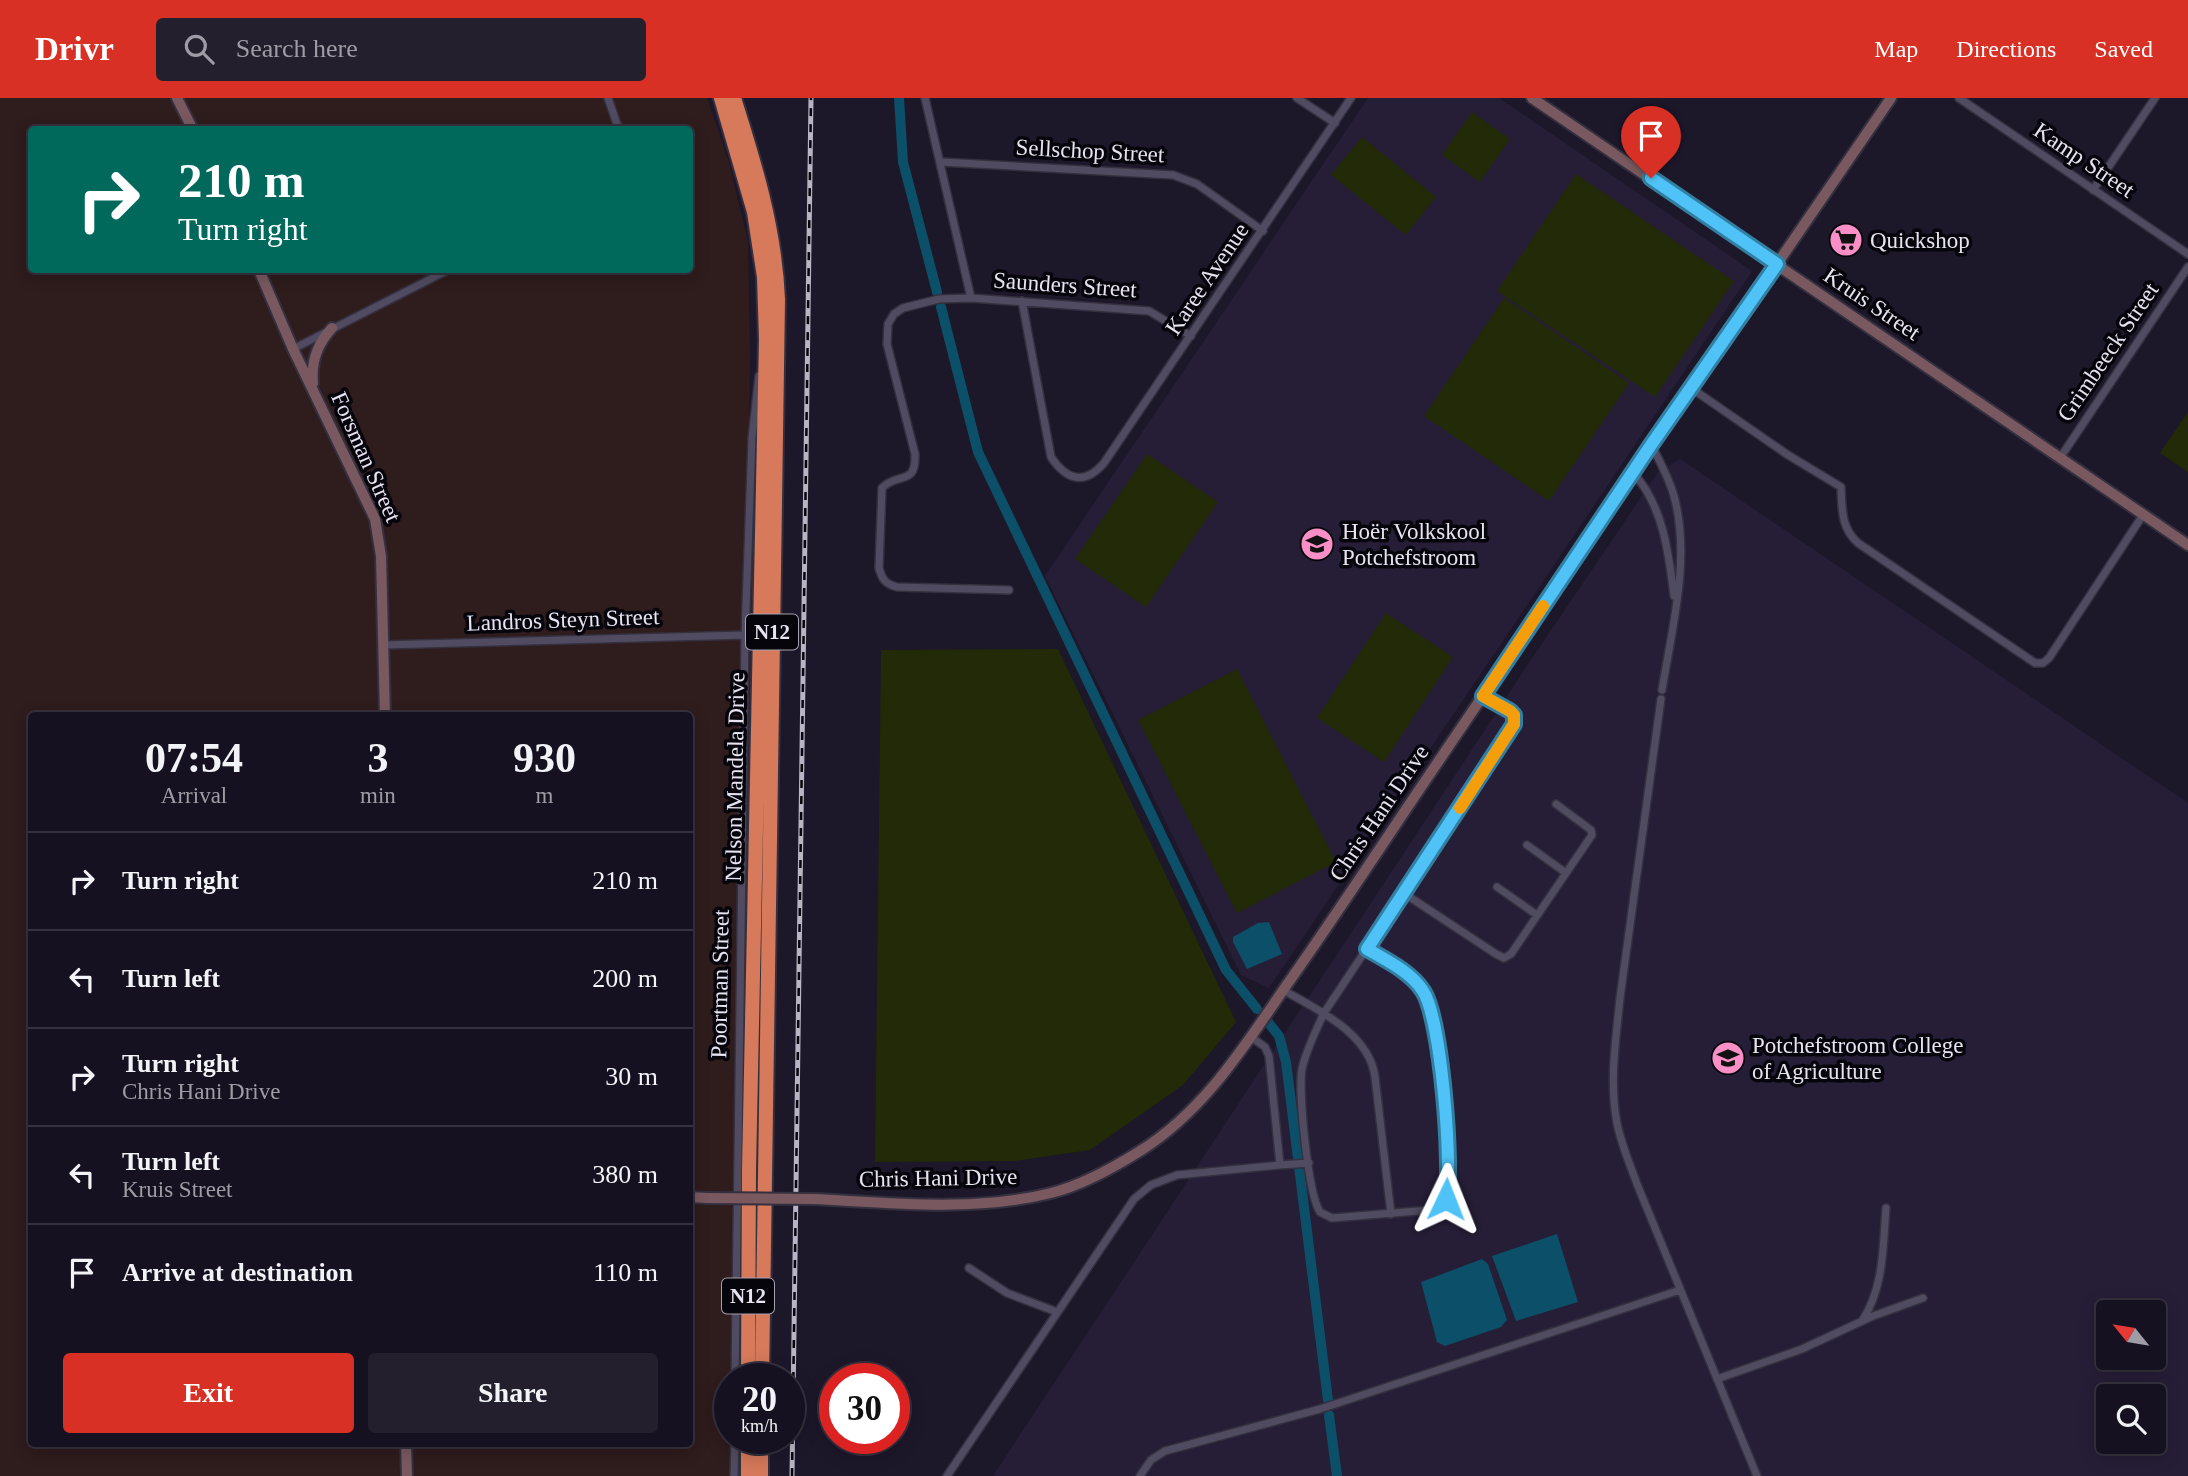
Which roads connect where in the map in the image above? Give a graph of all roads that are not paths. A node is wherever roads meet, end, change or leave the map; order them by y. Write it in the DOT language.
graph roads {
  1 [pos="177,98"];
  2 [pos="608,98"];
  3 [pos="721,98"];
  4 [pos="734,98"];
  5 [pos="925,98"];
  6 [pos="1297,98"];
  7 [pos="1351,98"];
  8 [pos="1532,98"];
  9 [pos="1891,98"];
  10 [pos="1959,98"];
  11 [pos="2155,98"];
  12 [pos="1335,123"];
  13 [pos="191,126"];
  14 [pos="618,126"];
  15 [pos="941,162"];
  16 [pos="2093,190"];
  17 [pos="1263,231"];
  18 [pos="2188,254"];
  19 [pos="1777,264"];
  20 [pos="2188,267"];
  21 [pos="260,273"];
  22 [pos="442,273"];
  23 [pos="971,298"];
  24 [pos="1022,301"];
  25 [pos="332,328"];
  26 [pos="1191,336"];
  27 [pos="766,339"];
  28 [pos="293,349"];
  29 [pos="1691,388"];
  30 [pos="314,392"];
  31 [pos="1651,445"];
  32 [pos="2060,458"];
  33 [pos="1633,473"];
  34 [pos="2143,515"];
  35 [pos="2188,545"];
  36 [pos="1009,590"];
  37 [pos="1676,607"];
  38 [pos="745,635"];
  39 [pos="383,645"];
  40 [pos="1662,690"];
  41 [pos="1483,696"];
  42 [pos="1661,699"];
  43 [pos="385,712"];
  44 [pos="1556,804"];
  45 [pos="1527,845"];
  46 [pos="1566,873"];
  47 [pos="1497,887"];
  48 [pos="1405,894"];
  49 [pos="1537,915"];
  50 [pos="1367,949"];
  51 [pos="1283,990"];
  52 [pos="1324,1013"];
  53 [pos="1251,1037"];
  54 [pos="1302,1163"];
  55 [pos="1280,1165"];
  56 [pos="693,1197"];
  57 [pos="1886,1208"];
  58 [pos="1391,1214"];
  59 [pos="969,1268"];
  60 [pos="1680,1290"];
  61 [pos="1923,1298"];
  62 [pos="1057,1312"];
  63 [pos="1862,1321"];
  64 [pos="735,1363"];
  65 [pos="748,1363"];
  66 [pos="762,1363"];
  67 [pos="1717,1379"];
  68 [pos="406,1447"];
  69 [pos="735,1454"];
  70 [pos="748,1454"];
  71 [pos="761,1454"];
  72 [pos="407,1476"];
  73 [pos="734,1476"];
  74 [pos="748,1476"];
  75 [pos="761,1476"];
  76 [pos="947,1476"];
  77 [pos="1140,1476"];
  78 [pos="1757,1476"];
  1 -- 13 [label="street"];
  2 -- 14 [label="street"];
  3 -- 27 [label="highway, Nelson Mandela Drive / N12"];
  4 -- 66 [label="highway, Nelson Mandela Drive / N12"];
  5 -- 15 [label="street"];
  6 -- 12 [label="street"];
  7 -- 12 [label="street, Karee Avenue"];
  8 -- 19 [label="street, Kruis Street"];
  9 -- 19 [label="street, Chris Hani Drive"];
  10 -- 16 [label="street, Kamp Street"];
  11 -- 16 [label="street"];
  12 -- 17 [label="street, Karee Avenue"];
  15 -- 17 [label="street, Sellschop Street"];
  15 -- 23 [label="street"];
  16 -- 18 [label="street, Kamp Street"];
  17 -- 26 [label="street, Karee Avenue"];
  19 -- 29 [label="street, Chris Hani Drive"];
  19 -- 32 [label="street, Kruis Street"];
  20 -- 32 [label="street, Grimbeeck Street"];
  21 -- 28 [label="street, Forsman Street"];
  22 -- 25 [label="street"];
  23 -- 24 [label="street, Saunders Street"];
  23 -- 36 [label="street, Saunders Street"];
  24 -- 26 [label="street, Saunders Street"];
  24 -- 26 [label="street, Karee Avenue"];
  25 -- 28 [label="street"];
  25 -- 30 [label="street"];
  27 -- 38 [label="street, Poortman Street"];
  27 -- 65 [label="highway, Nelson Mandela Drive / N12"];
  28 -- 30 [label="street, Forsman Street"];
  29 -- 31 [label="street, Chris Hani Drive"];
  29 -- 34 [label="street"];
  30 -- 39 [label="street, Forsman Street"];
  31 -- 33 [label="street, Chris Hani Drive"];
  31 -- 37 [label="street"];
  32 -- 34 [label="street, Kruis Street"];
  33 -- 37 [label="street"];
  33 -- 41 [label="street, Chris Hani Drive"];
  34 -- 35 [label="street, Kruis Street"];
  37 -- 40 [label="street"];
  38 -- 39 [label="street, Landros Steyn Street"];
  38 -- 64 [label="street, Poortman Street"];
  39 -- 43 [label="street, Forsman Street"];
  41 -- 48 [label="street"];
  41 -- 51 [label="street, Chris Hani Drive"];
  42 -- 60 [label="street"];
  44 -- 46 [label="street"];
  45 -- 46 [label="street"];
  46 -- 49 [label="street"];
  47 -- 49 [label="street"];
  48 -- 49 [label="street"];
  48 -- 50 [label="street"];
  50 -- 52 [label="street"];
  50 -- 58 [label="street"];
  51 -- 52 [label="street"];
  51 -- 53 [label="street, Chris Hani Drive"];
  52 -- 54 [label="street"];
  52 -- 58 [label="street"];
  53 -- 55 [label="street"];
  53 -- 56 [label="street, Chris Hani Drive, bridge"];
  54 -- 55 [label="street"];
  54 -- 58 [label="street"];
  55 -- 62 [label="street"];
  57 -- 63 [label="street"];
  59 -- 62 [label="street"];
  60 -- 67 [label="street"];
  60 -- 77 [label="street"];
  61 -- 63 [label="street"];
  62 -- 76 [label="street"];
  63 -- 67 [label="street"];
  67 -- 78 [label="street"];
  68 -- 72 [label="street"];
  69 -- 73 [label="street"];
  70 -- 74 [label="highway"];
  71 -- 75 [label="highway"];
}
